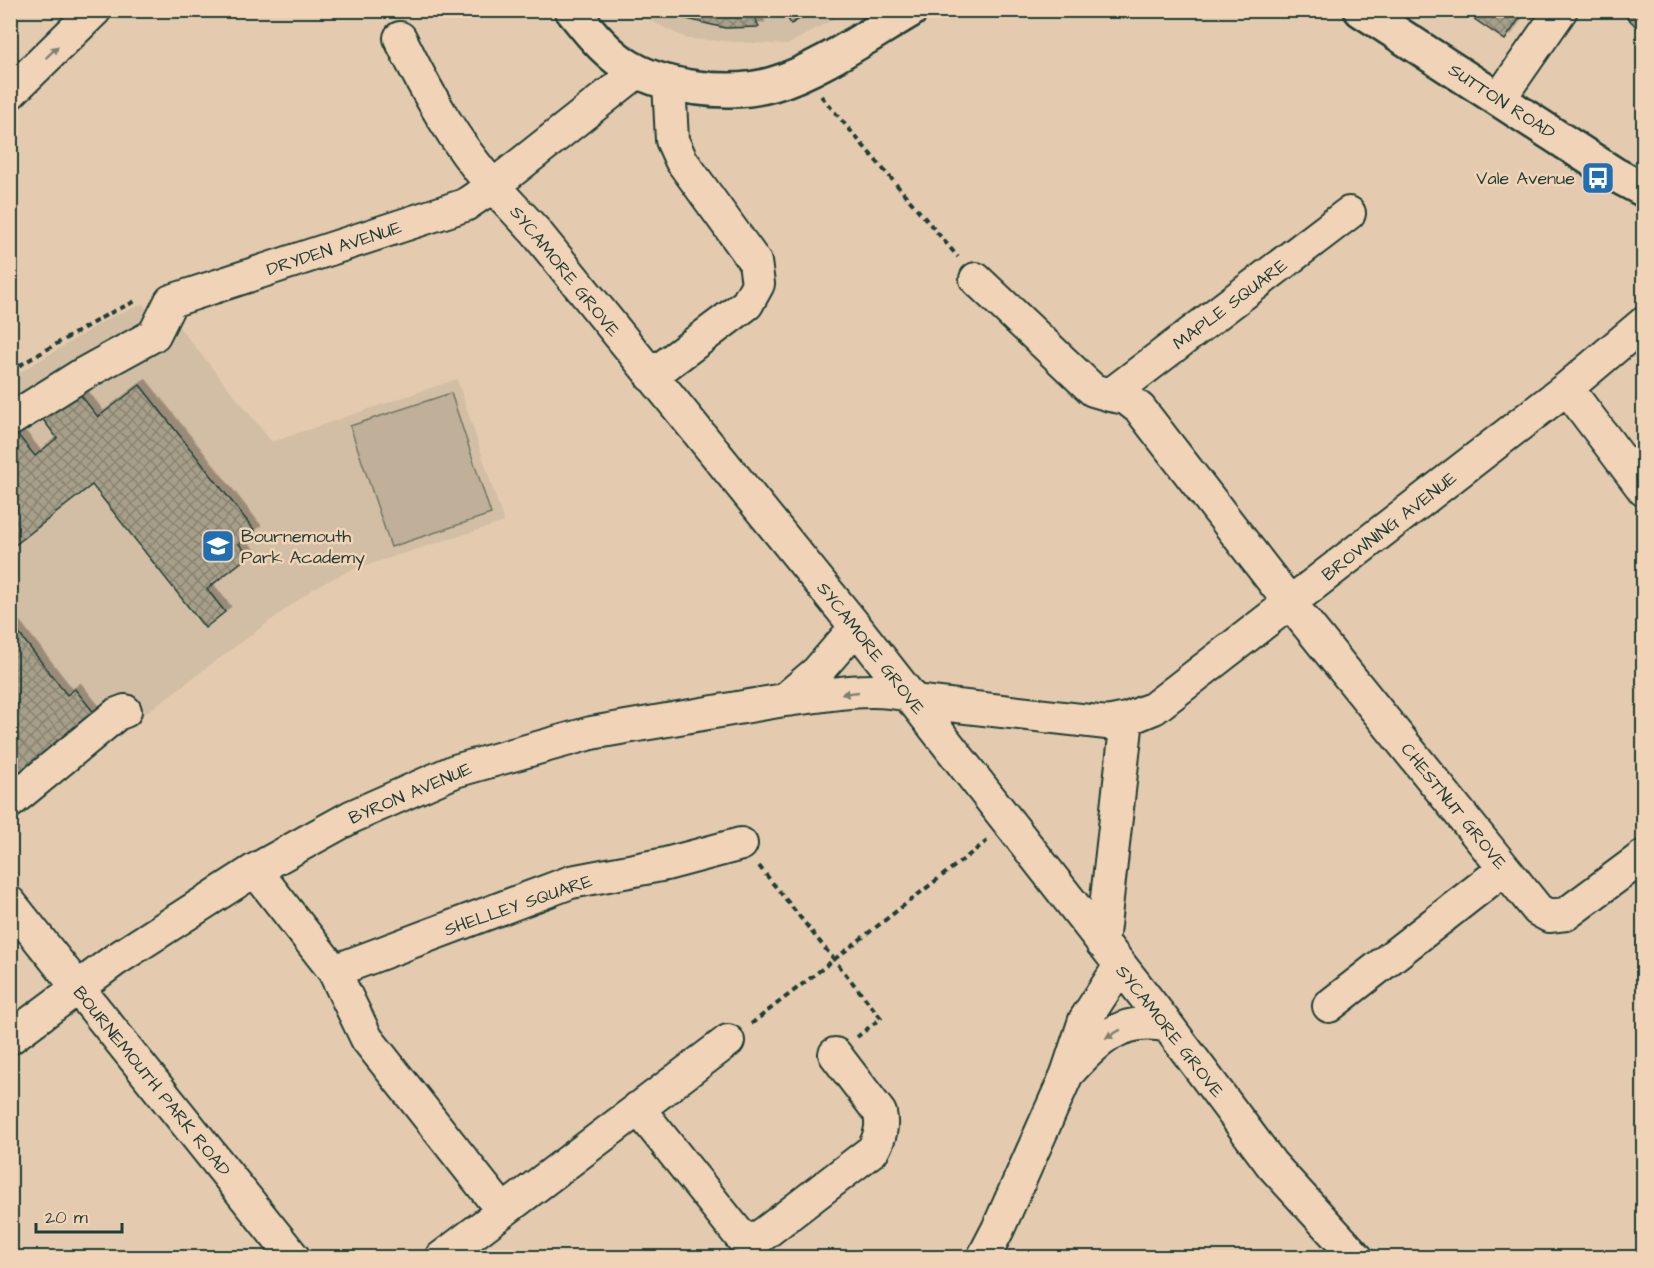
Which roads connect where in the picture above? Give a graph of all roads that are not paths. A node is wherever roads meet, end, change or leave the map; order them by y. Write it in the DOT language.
graph roads {
  1 [pos="95,10"];
  2 [pos="572,10"];
  3 [pos="911,10"];
  4 [pos="1361,10"];
  5 [pos="1562,10"];
  6 [pos="400,38"];
  7 [pos="637,72"];
  8 [pos="669,82"];
  9 [pos="10,93"];
  10 [pos="1498,99"];
  11 [pos="493,186"];
  12 [pos="1644,190"];
  13 [pos="1350,213"];
  14 [pos="976,279"];
  15 [pos="1644,323"];
  16 [pos="651,376"];
  17 [pos="1567,388"];
  18 [pos="1110,395"];
  19 [pos="10,420"];
  20 [pos="1644,490"];
  21 [pos="1290,603"];
  22 [pos="855,627"];
  23 [pos="910,698"];
  24 [pos="784,700"];
  25 [pos="124,711"];
  26 [pos="1127,719"];
  27 [pos="10,802"];
  28 [pos="741,844"];
  29 [pos="1644,856"];
  30 [pos="1504,869"];
  31 [pos="255,870"];
  32 [pos="10,903"];
  33 [pos="1111,954"];
  34 [pos="334,971"];
  35 [pos="77,987"];
  36 [pos="1329,1006"];
  37 [pos="1168,1026"];
  38 [pos="10,1038"];
  39 [pos="728,1041"];
  40 [pos="835,1054"];
  41 [pos="1067,1074"];
  42 [pos="638,1108"];
  43 [pos="502,1210"];
  44 [pos="294,1257"];
  45 [pos="441,1257"];
  46 [pos="982,1257"];
  47 [pos="1358,1257"];
  9 -- 1 [label="street, one-way"];
  2 -- 7 [label="main road"];
  3 -- 8 [label="main road"];
  4 -- 10 [label="main road, SUTTON ROAD"];
  5 -- 10 [label="street"];
  6 -- 11 [label="street, SYCAMORE GROVE"];
  7 -- 8 [label="main road"];
  7 -- 11 [label="street"];
  8 -- 16 [label="street"];
  10 -- 12 [label="main road, SUTTON ROAD"];
  11 -- 16 [label="street, SYCAMORE GROVE"];
  11 -- 19 [label="street, DRYDEN AVENUE"];
  13 -- 18 [label="street, MAPLE SQUARE"];
  14 -- 18 [label="street"];
  15 -- 17 [label="street, BROWNING AVENUE"];
  16 -- 22 [label="street, SYCAMORE GROVE"];
  17 -- 20 [label="street"];
  17 -- 21 [label="street, BROWNING AVENUE"];
  18 -- 21 [label="street"];
  21 -- 26 [label="street, BROWNING AVENUE"];
  21 -- 30 [label="street, CHESTNUT GROVE"];
  22 -- 23 [label="street, SYCAMORE GROVE"];
  22 -- 24 [label="street"];
  23 -- 24 [label="street, BYRON AVENUE, one-way"];
  23 -- 26 [label="street, BROWNING AVENUE"];
  23 -- 33 [label="street, SYCAMORE GROVE"];
  24 -- 31 [label="street, BYRON AVENUE"];
  25 -- 27 [label="street"];
  26 -- 33 [label="street"];
  28 -- 34 [label="street, SHELLEY SQUARE"];
  29 -- 30 [label="street, CHESTNUT GROVE"];
  30 -- 36 [label="street"];
  31 -- 34 [label="street"];
  31 -- 35 [label="street, BYRON AVENUE"];
  32 -- 35 [label="street, BOURNEMOUTH PARK ROAD"];
  33 -- 37 [label="street, SYCAMORE GROVE"];
  33 -- 41 [label="street"];
  34 -- 43 [label="street"];
  35 -- 38 [label="street, BYRON AVENUE"];
  35 -- 44 [label="street, BOURNEMOUTH PARK ROAD"];
  37 -- 41 [label="street, one-way"];
  37 -- 47 [label="street, SYCAMORE GROVE"];
  39 -- 42 [label="street"];
  40 -- 42 [label="street"];
  41 -- 46 [label="street"];
  42 -- 43 [label="street"];
  43 -- 45 [label="street"];
}
